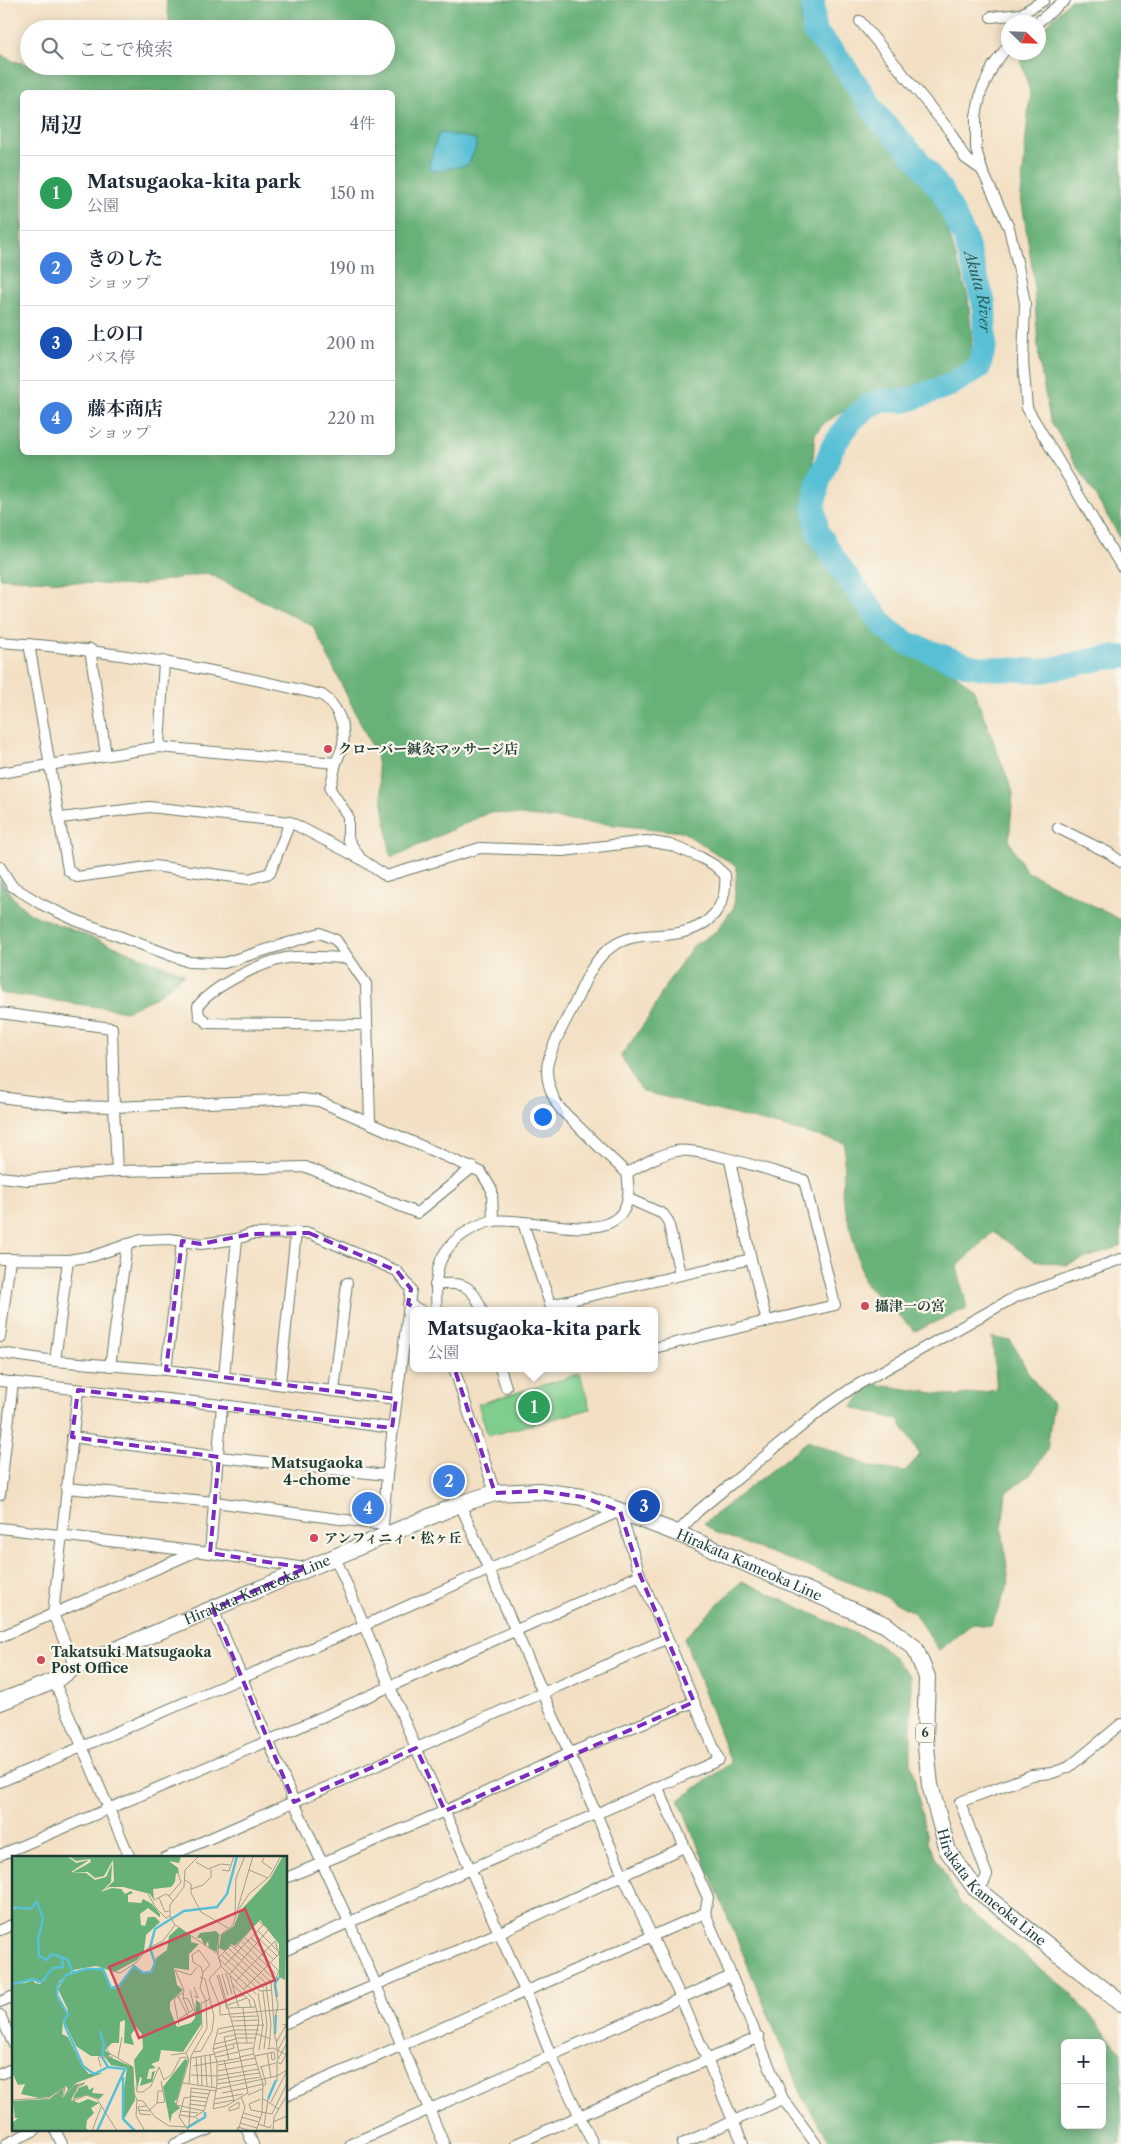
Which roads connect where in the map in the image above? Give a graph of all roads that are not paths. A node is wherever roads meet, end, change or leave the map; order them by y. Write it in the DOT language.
graph roads {
  1 [pos="1044,0"];
  2 [pos="1065,0"];
  3 [pos="1046,15"];
  4 [pos="991,17"];
  5 [pos="860,20"];
  6 [pos="1001,55"];
  7 [pos="982,170"];
  8 [pos="1121,566"];
  9 [pos="0,642"];
  10 [pos="29,644"];
  11 [pos="90,649"];
  12 [pos="164,660"];
  13 [pos="159,747"];
  14 [pos="106,755"];
  15 [pos="336,762"];
  16 [pos="49,764"];
  17 [pos="0,774"];
  18 [pos="61,818"];
  19 [pos="290,822"];
  20 [pos="1058,828"];
  21 [pos="361,859"];
  22 [pos="1121,862"];
  23 [pos="0,867"];
  24 [pos="348,958"];
  25 [pos="0,1013"];
  26 [pos="366,1025"];
  27 [pos="0,1097"];
  28 [pos="114,1107"];
  29 [pos="370,1122"];
  30 [pos="730,1161"];
  31 [pos="473,1167"];
  32 [pos="117,1171"];
  33 [pos="627,1173"];
  34 [pos="0,1176"];
  35 [pos="629,1199"];
  36 [pos="493,1221"];
  37 [pos="523,1223"];
  38 [pos="296,1232"];
  39 [pos="237,1239"];
  40 [pos="182,1241"];
  41 [pos="126,1244"];
  42 [pos="5,1259"];
  43 [pos="750,1259"];
  44 [pos="68,1260"];
  45 [pos="1121,1260"];
  46 [pos="680,1274"];
  47 [pos="347,1283"];
  48 [pos="435,1285"];
  49 [pos="408,1304"];
  50 [pos="414,1307"];
  51 [pos="437,1307"];
  52 [pos="480,1307"];
  53 [pos="551,1307"];
  54 [pos="555,1307"];
  55 [pos="767,1322"];
  56 [pos="0,1337"];
  57 [pos="658,1347"];
  58 [pos="0,1353"];
  59 [pos="55,1361"];
  60 [pos="110,1366"];
  61 [pos="166,1370"];
  62 [pos="455,1372"];
  63 [pos="501,1372"];
  64 [pos="224,1377"];
  65 [pos="0,1381"];
  66 [pos="14,1382"];
  67 [pos="280,1384"];
  68 [pos="506,1387"];
  69 [pos="78,1390"];
  70 [pos="334,1391"];
  71 [pos="396,1399"];
  72 [pos="222,1405"];
  73 [pos="392,1428"];
  74 [pos="72,1437"];
  75 [pos="219,1457"];
  76 [pos="387,1475"];
  77 [pos="66,1488"];
  78 [pos="495,1493"];
  79 [pos="0,1495"];
  80 [pos="215,1502"];
  81 [pos="460,1504"];
  82 [pos="620,1511"];
  83 [pos="0,1528"];
  84 [pos="384,1529"];
  85 [pos="677,1533"];
  86 [pos="61,1535"];
  87 [pos="196,1551"];
  88 [pos="210,1553"];
  89 [pos="335,1557"];
  90 [pos="306,1568"];
  91 [pos="490,1570"];
  92 [pos="640,1575"];
  93 [pos="213,1609"];
  94 [pos="53,1614"];
  95 [pos="366,1625"];
  96 [pos="516,1629"];
  97 [pos="0,1637"];
  98 [pos="666,1639"];
  99 [pos="75,1667"];
  100 [pos="241,1678"];
  101 [pos="54,1681"];
  102 [pos="390,1687"];
  103 [pos="543,1692"];
  104 [pos="0,1702"];
  105 [pos="694,1702"];
  106 [pos="1121,1724"];
  107 [pos="268,1741"];
  108 [pos="83,1748"];
  109 [pos="416,1748"];
  110 [pos="570,1753"];
  111 [pos="0,1782"];
  112 [pos="658,1788"];
  113 [pos="294,1802"];
  114 [pos="108,1808"];
  115 [pos="445,1811"];
  116 [pos="598,1814"];
  117 [pos="684,1847"];
  118 [pos="0,1855"];
  119 [pos="129,1856"];
  120 [pos="170,1856"];
  121 [pos="322,1862"];
  122 [pos="471,1870"];
  123 [pos="623,1875"];
  124 [pos="288,1877"];
  125 [pos="975,1888"];
  126 [pos="705,1913"];
  127 [pos="349,1922"];
  128 [pos="12,1925"];
  129 [pos="0,1930"];
  130 [pos="498,1933"];
  131 [pos="653,1936"];
  132 [pos="288,1949"];
  133 [pos="731,1976"];
  134 [pos="375,1984"];
  135 [pos="526,1993"];
  136 [pos="12,1997"];
  137 [pos="681,1998"];
  138 [pos="1119,1999"];
  139 [pos="0,2002"];
  140 [pos="0,2014"];
  141 [pos="288,2022"];
  142 [pos="759,2037"];
  143 [pos="12,2041"];
  144 [pos="402,2046"];
  145 [pos="550,2056"];
  146 [pos="706,2059"];
  147 [pos="12,2069"];
  148 [pos="0,2074"];
  149 [pos="288,2095"];
  150 [pos="783,2100"];
  151 [pos="429,2110"];
  152 [pos="580,2115"];
  153 [pos="734,2122"];
  154 [pos="31,2132"];
  155 [pos="56,2132"];
  156 [pos="203,2132"];
  157 [pos="248,2132"];
  158 [pos="6,2144"];
  159 [pos="62,2144"];
  160 [pos="175,2144"];
  161 [pos="253,2144"];
  162 [pos="351,2144"];
  163 [pos="444,2144"];
  164 [pos="516,2144"];
  165 [pos="593,2144"];
  166 [pos="682,2144"];
  167 [pos="743,2144"];
  168 [pos="816,2144"];
  1 -- 4 [label="street"];
  2 -- 3 [label="street"];
  5 -- 7 [label="street"];
  6 -- 7 [label="street"];
  7 -- 8 [label="street"];
  9 -- 10 [label="street"];
  10 -- 11 [label="street"];
  10 -- 16 [label="street"];
  11 -- 12 [label="street"];
  11 -- 14 [label="street"];
  12 -- 13 [label="street"];
  12 -- 15 [label="street"];
  13 -- 14 [label="street"];
  13 -- 15 [label="street"];
  14 -- 16 [label="street"];
  15 -- 21 [label="street"];
  16 -- 17 [label="street"];
  16 -- 18 [label="street"];
  18 -- 19 [label="street"];
  18 -- 19 [label="street"];
  19 -- 21 [label="street"];
  20 -- 22 [label="street"];
  21 -- 33 [label="street"];
  23 -- 24 [label="street"];
  24 -- 26 [label="street"];
  24 -- 26 [label="street"];
  25 -- 28 [label="street"];
  26 -- 29 [label="street"];
  27 -- 28 [label="street"];
  28 -- 29 [label="street"];
  28 -- 32 [label="street"];
  29 -- 31 [label="street"];
  30 -- 33 [label="street"];
  30 -- 43 [label="street"];
  30 -- 55 [label="street"];
  31 -- 32 [label="street"];
  31 -- 36 [label="street"];
  32 -- 34 [label="street"];
  33 -- 35 [label="street"];
  35 -- 37 [label="street"];
  35 -- 46 [label="street"];
  36 -- 37 [label="street"];
  36 -- 48 [label="street"];
  37 -- 53 [label="street"];
  38 -- 39 [label="street"];
  38 -- 49 [label="street"];
  38 -- 67 [label="street"];
  39 -- 40 [label="street"];
  39 -- 64 [label="street"];
  40 -- 41 [label="street"];
  40 -- 61 [label="street"];
  41 -- 44 [label="street"];
  41 -- 60 [label="street"];
  42 -- 44 [label="street"];
  42 -- 56 [label="street"];
  43 -- 46 [label="street"];
  43 -- 55 [label="street"];
  44 -- 59 [label="street"];
  45 -- 85 [label="street"];
  46 -- 54 [label="street"];
  47 -- 70 [label="street"];
  48 -- 51 [label="street"];
  48 -- 52 [label="street"];
  49 -- 50 [label="street"];
  49 -- 71 [label="street"];
  55 -- 57 [label="street"];
  58 -- 59 [label="street"];
  59 -- 60 [label="street"];
  60 -- 61 [label="street"];
  61 -- 64 [label="street"];
  62 -- 78 [label="street"];
  63 -- 68 [label="street"];
  64 -- 67 [label="street"];
  65 -- 66 [label="street"];
  66 -- 69 [label="street"];
  66 -- 79 [label="street"];
  67 -- 70 [label="street"];
  69 -- 72 [label="street"];
  69 -- 74 [label="street"];
  70 -- 71 [label="street"];
  71 -- 73 [label="street"];
  72 -- 73 [label="street"];
  72 -- 75 [label="street"];
  73 -- 76 [label="street"];
  74 -- 75 [label="street"];
  74 -- 77 [label="street"];
  75 -- 76 [label="street"];
  75 -- 80 [label="street"];
  76 -- 84 [label="street"];
  77 -- 80 [label="street"];
  77 -- 86 [label="street"];
  78 -- 81 [label="main road, Hirakata Kameoka Line / 6"];
  78 -- 82 [label="main road, Hirakata Kameoka Line / 6"];
  80 -- 84 [label="street"];
  80 -- 88 [label="street"];
  81 -- 84 [label="main road, Hirakata Kameoka Line / 6"];
  81 -- 91 [label="street"];
  82 -- 85 [label="main road, Hirakata Kameoka Line / 6"];
  82 -- 91 [label="street"];
  82 -- 92 [label="street"];
  83 -- 86 [label="street"];
  84 -- 89 [label="main road, Hirakata Kameoka Line / 6"];
  85 -- 125 [label="main road, Hirakata Kameoka Line / 6"];
  86 -- 87 [label="street"];
  86 -- 94 [label="street"];
  87 -- 88 [label="street"];
  87 -- 94 [label="street"];
  88 -- 90 [label="street"];
  89 -- 90 [label="main road, Hirakata Kameoka Line / 6"];
  89 -- 95 [label="street"];
  90 -- 93 [label="main road, Hirakata Kameoka Line / 6"];
  91 -- 95 [label="street"];
  91 -- 96 [label="street"];
  92 -- 96 [label="street"];
  92 -- 98 [label="street"];
  93 -- 99 [label="main road, Hirakata Kameoka Line / 6"];
  93 -- 100 [label="street"];
  94 -- 97 [label="street"];
  94 -- 99 [label="street"];
  95 -- 100 [label="street"];
  95 -- 102 [label="street"];
  96 -- 102 [label="street"];
  96 -- 103 [label="street"];
  98 -- 103 [label="street"];
  98 -- 105 [label="street"];
  99 -- 101 [label="main road, Hirakata Kameoka Line / 6"];
  100 -- 107 [label="street"];
  100 -- 108 [label="street"];
  101 -- 104 [label="main road, Hirakata Kameoka Line / 6"];
  101 -- 108 [label="street"];
  102 -- 107 [label="street"];
  102 -- 109 [label="street"];
  103 -- 109 [label="street"];
  103 -- 110 [label="street"];
  105 -- 110 [label="street"];
  105 -- 112 [label="street"];
  106 -- 125 [label="street"];
  107 -- 113 [label="street"];
  107 -- 114 [label="street"];
  108 -- 111 [label="street"];
  108 -- 114 [label="street"];
  109 -- 113 [label="street"];
  109 -- 115 [label="street"];
  110 -- 115 [label="street"];
  110 -- 116 [label="street"];
  112 -- 116 [label="street"];
  112 -- 117 [label="street"];
  113 -- 120 [label="street"];
  113 -- 121 [label="street"];
  114 -- 118 [label="street"];
  114 -- 119 [label="street"];
  115 -- 121 [label="street"];
  115 -- 122 [label="street"];
  116 -- 122 [label="street"];
  116 -- 123 [label="street"];
  117 -- 123 [label="street"];
  117 -- 126 [label="street"];
  121 -- 124 [label="street"];
  121 -- 127 [label="street"];
  122 -- 127 [label="street"];
  122 -- 130 [label="street"];
  123 -- 130 [label="street"];
  123 -- 131 [label="street"];
  125 -- 138 [label="main road, Hirakata Kameoka Line / 6"];
  126 -- 131 [label="street"];
  126 -- 133 [label="street"];
  127 -- 132 [label="street"];
  127 -- 134 [label="street"];
  128 -- 129 [label="street"];
  130 -- 134 [label="street"];
  130 -- 135 [label="street"];
  131 -- 135 [label="street"];
  131 -- 137 [label="street"];
  133 -- 137 [label="street"];
  133 -- 142 [label="street"];
  134 -- 141 [label="street"];
  134 -- 144 [label="street"];
  135 -- 144 [label="street"];
  135 -- 145 [label="street"];
  136 -- 139 [label="street"];
  137 -- 145 [label="street"];
  137 -- 146 [label="street"];
  140 -- 143 [label="street"];
  142 -- 146 [label="street"];
  142 -- 150 [label="street"];
  144 -- 149 [label="street"];
  144 -- 151 [label="street"];
  145 -- 151 [label="street"];
  145 -- 152 [label="street"];
  146 -- 152 [label="street"];
  146 -- 153 [label="street"];
  147 -- 148 [label="street"];
  150 -- 153 [label="street"];
  150 -- 168 [label="street"];
  151 -- 162 [label="street"];
  151 -- 163 [label="street"];
  152 -- 164 [label="street"];
  152 -- 165 [label="street"];
  153 -- 166 [label="street"];
  153 -- 167 [label="street"];
  154 -- 158 [label="street"];
  155 -- 159 [label="street"];
  156 -- 160 [label="street"];
  157 -- 161 [label="street"];
}
